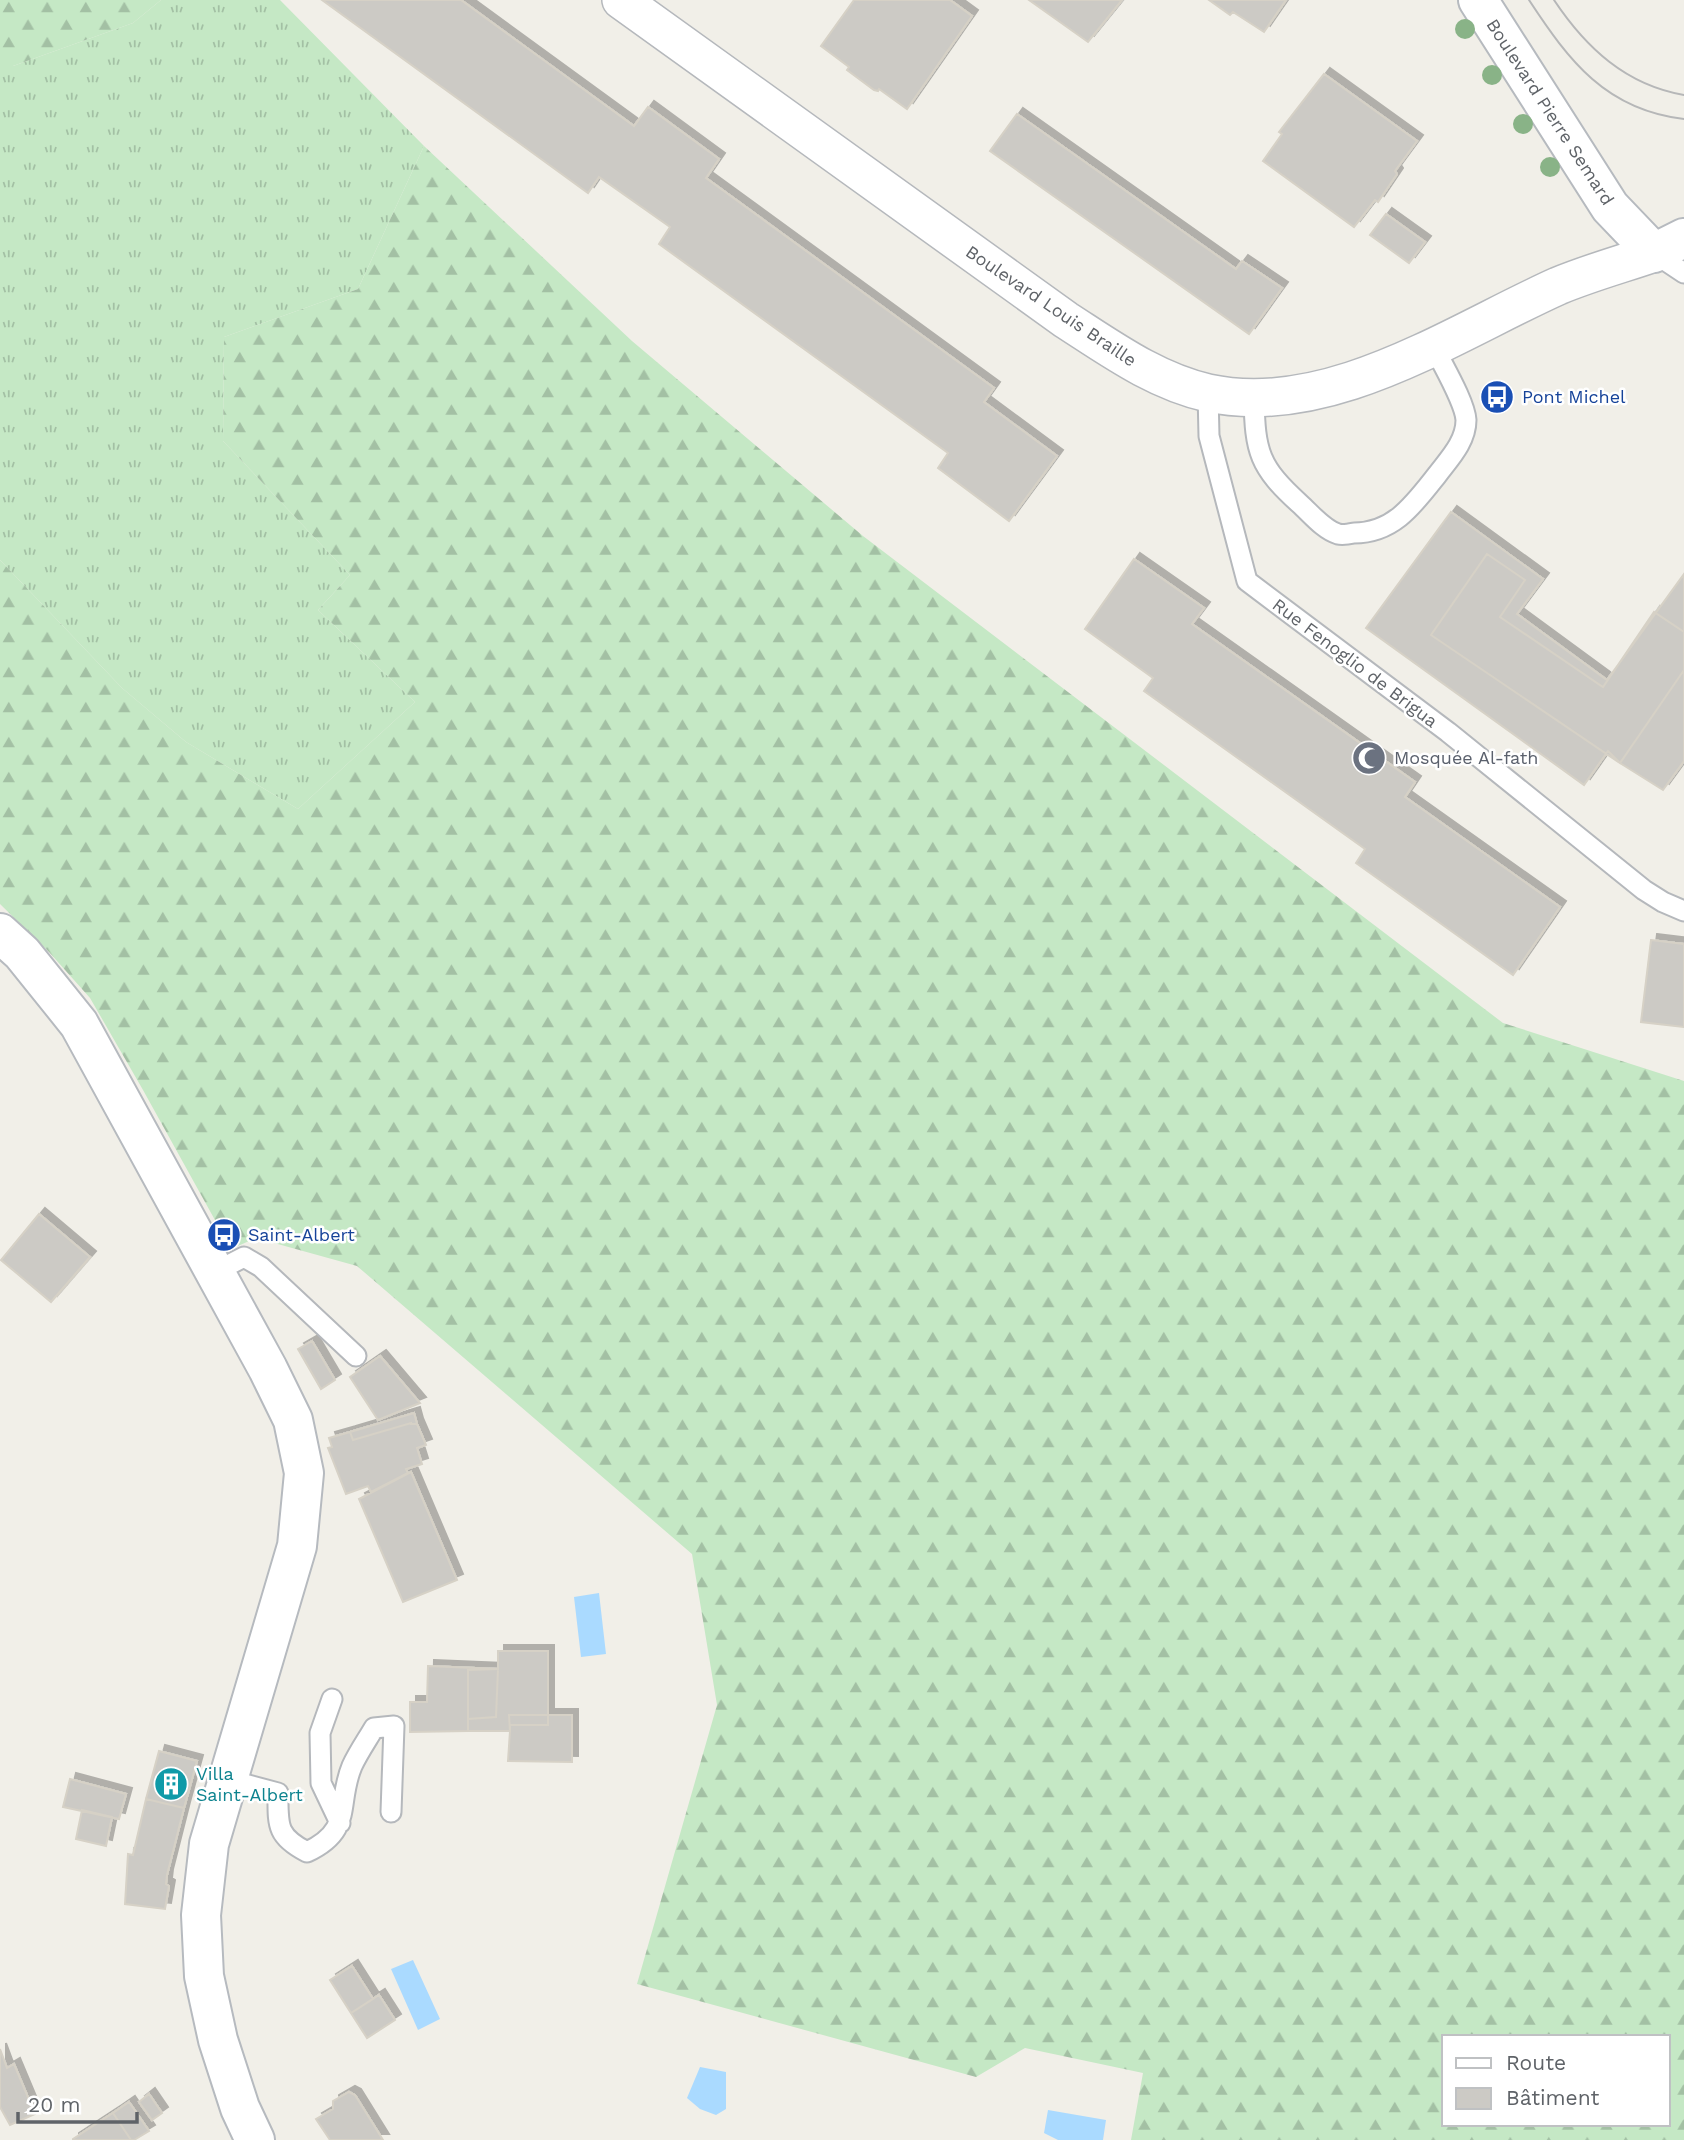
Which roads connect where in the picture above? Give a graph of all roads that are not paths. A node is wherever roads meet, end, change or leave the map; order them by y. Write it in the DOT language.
graph roads {
  1 [pos="621,0"];
  2 [pos="1478,0"];
  3 [pos="1674,255"];
  4 [pos="1434,347"];
  5 [pos="1208,393"];
  6 [pos="1254,398"];
  7 [pos="1684,911"];
  8 [pos="0,933"];
  9 [pos="215,1272"];
  10 [pos="356,1356"];
  11 [pos="332,1699"];
  12 [pos="229,1780"];
  13 [pos="391,1812"];
  14 [pos="340,1823"];
  15 [pos="255,2140"];
  1 -- 5 [label="street, Boulevard Louis Braille"];
  2 -- 3 [label="main road, Boulevard Pierre Semard"];
  3 -- 4 [label="street, Boulevard Louis Braille"];
  4 -- 6 [label="street, Boulevard Louis Braille"];
  4 -- 6 [label="lane"];
  5 -- 6 [label="street, Boulevard Louis Braille"];
  5 -- 7 [label="lane, Rue Fenoglio de Brigua"];
  8 -- 9 [label="main road"];
  9 -- 10 [label="lane"];
  9 -- 12 [label="main road"];
  11 -- 14 [label="lane"];
  12 -- 14 [label="lane"];
  12 -- 15 [label="main road"];
  13 -- 14 [label="lane"];
}
